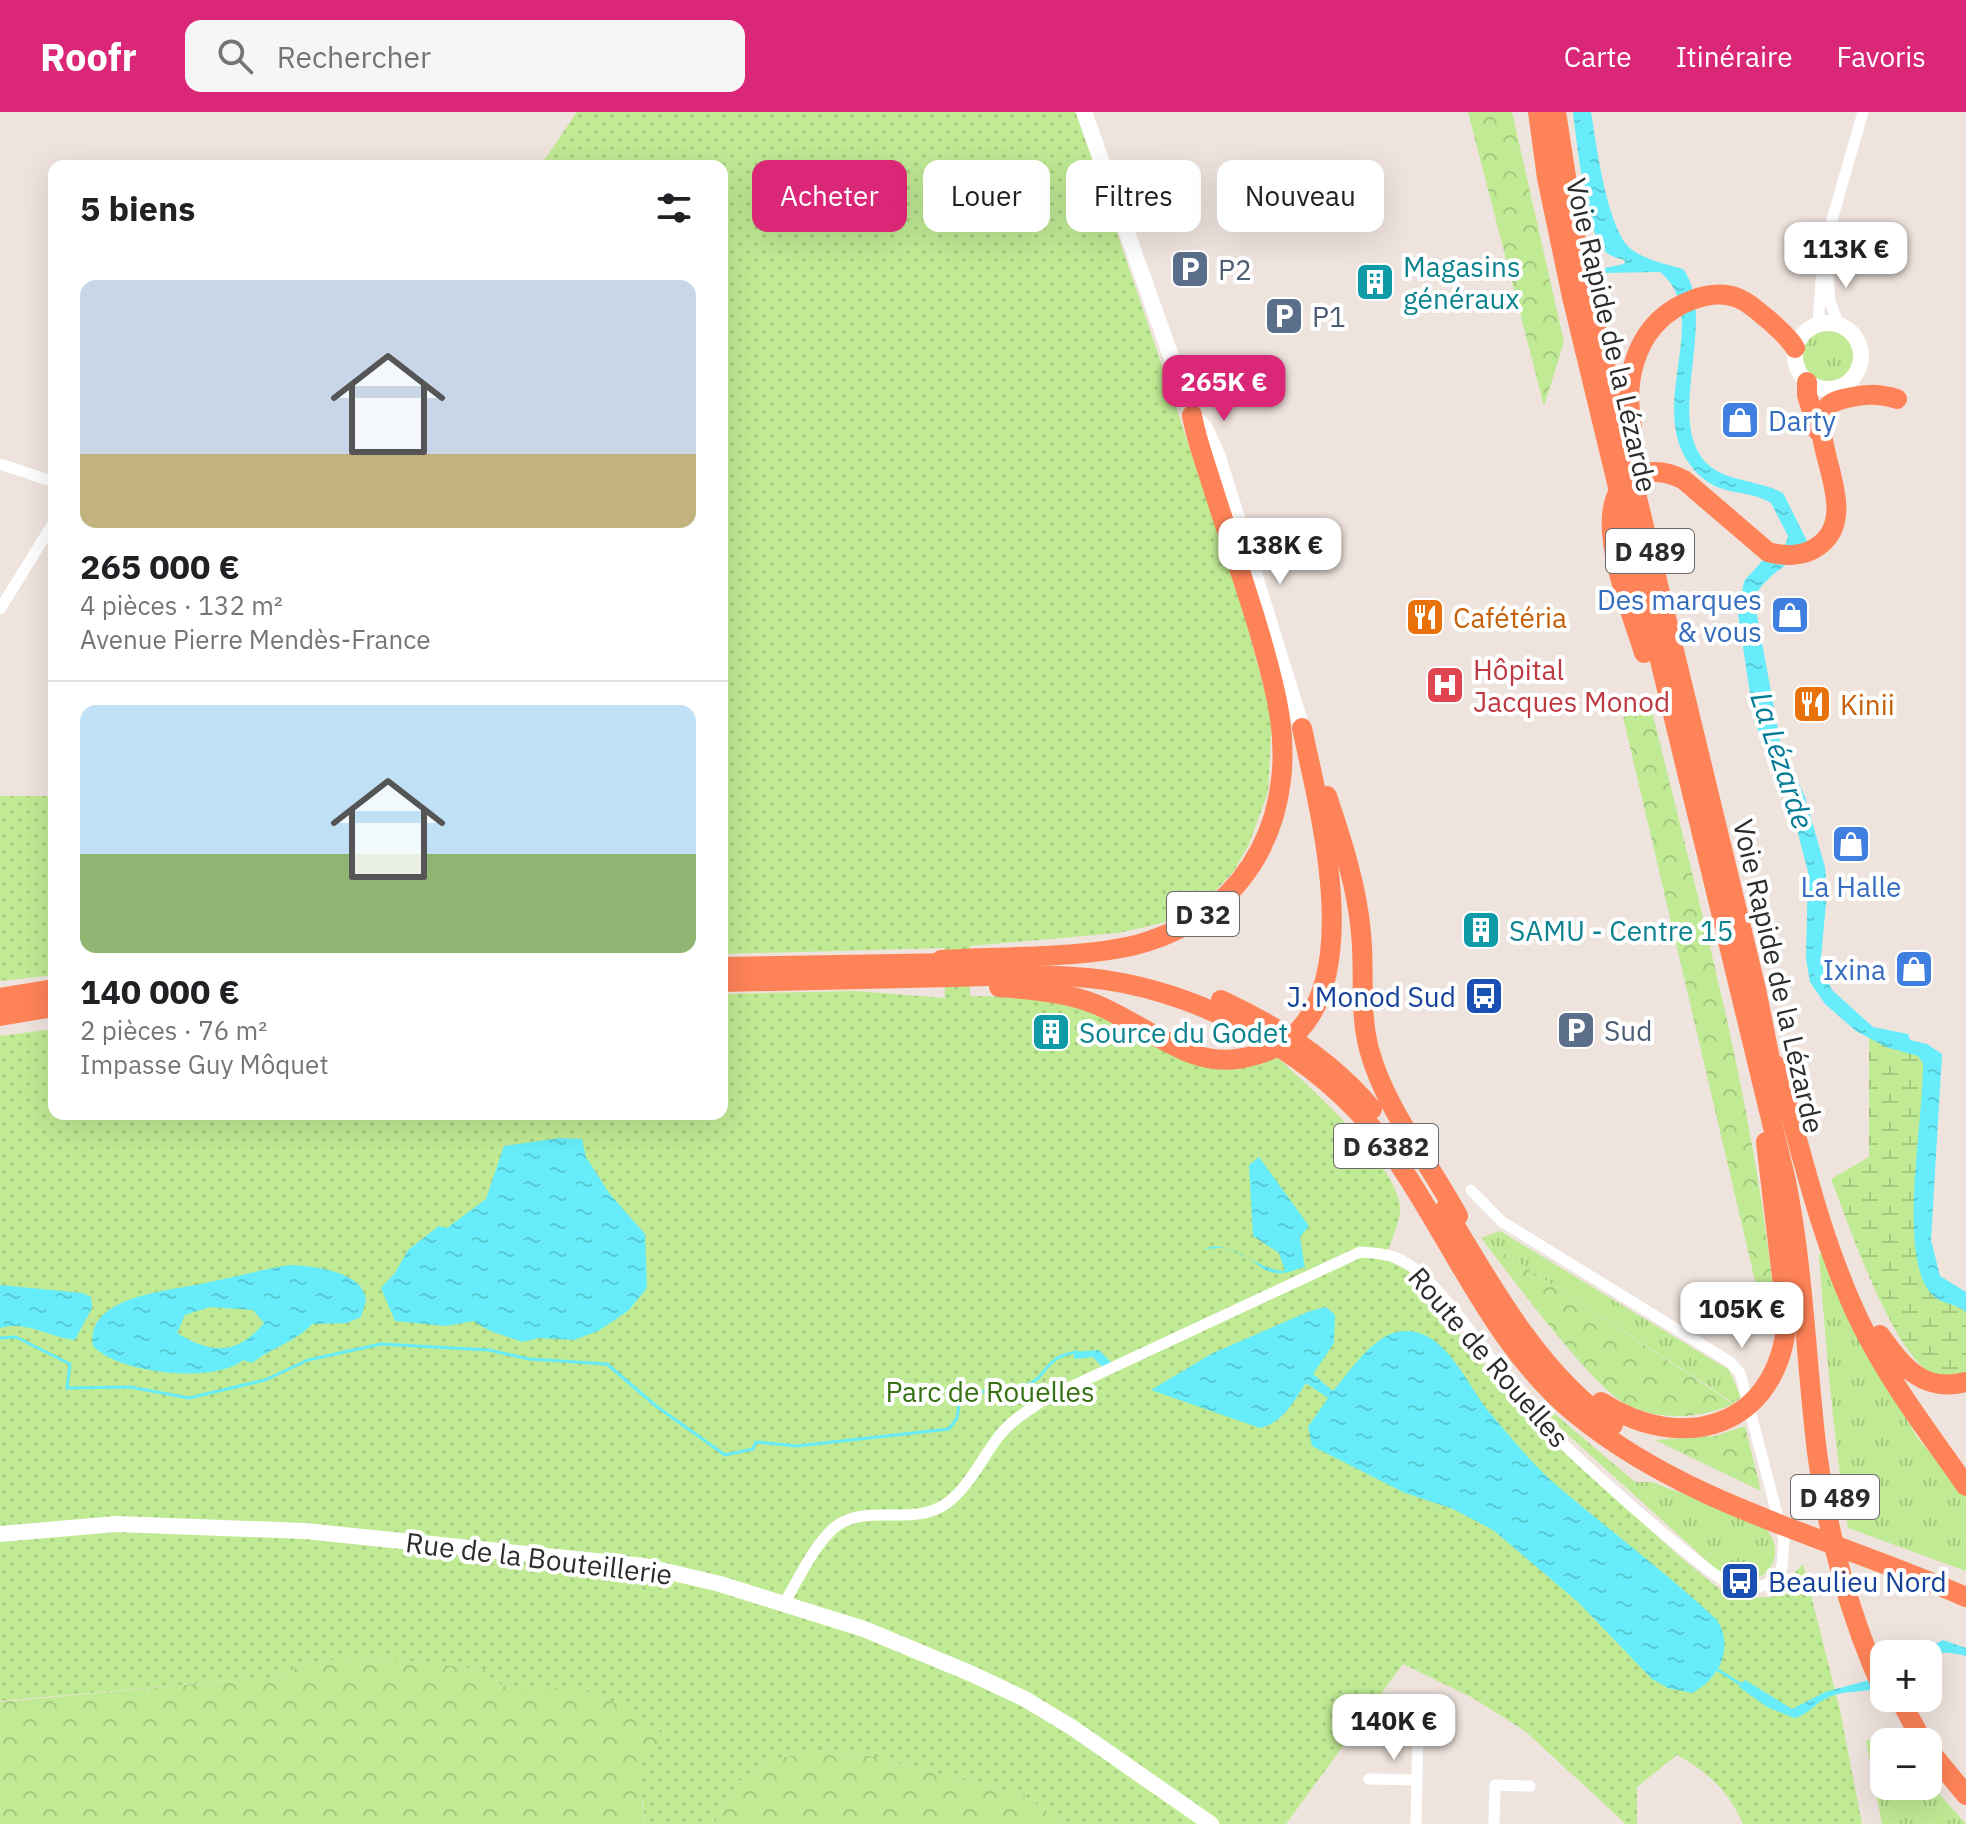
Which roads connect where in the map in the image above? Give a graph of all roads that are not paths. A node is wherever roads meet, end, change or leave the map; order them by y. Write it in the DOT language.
graph roads {
  1 [pos="1084,112"];
  2 [pos="1538,112"];
  3 [pos="1556,112"];
  4 [pos="1856,112"];
  5 [pos="1863,112"];
  6 [pos="1857,126"];
  7 [pos="1824,264"];
  8 [pos="1818,324"];
  9 [pos="1839,325"];
  10 [pos="1795,348"];
  11 [pos="1807,388"];
  12 [pos="1897,399"];
  13 [pos="1192,415"];
  14 [pos="1823,442"];
  15 [pos="0,464"];
  16 [pos="1849,476"];
  17 [pos="48,480"];
  18 [pos="1836,522"];
  19 [pos="48,532"];
  20 [pos="0,609"];
  21 [pos="1677,663"];
  22 [pos="1302,728"];
  23 [pos="1689,786"];
  24 [pos="728,967"];
  25 [pos="894,971"];
  26 [pos="728,982"];
  27 [pos="1756,989"];
  28 [pos="48,990"];
  29 [pos="0,998"];
  30 [pos="48,1008"];
  31 [pos="0,1016"];
  32 [pos="1761,1078"];
  33 [pos="1471,1190"];
  34 [pos="1815,1200"];
  35 [pos="1498,1296"];
  36 [pos="1966,1382"];
  37 [pos="1966,1486"];
  38 [pos="1765,1510"];
  39 [pos="0,1534"];
  40 [pos="1963,1593"];
  41 [pos="784,1603"];
  42 [pos="1875,1640"];
  43 [pos="1870,1653"];
  44 [pos="1450,1729"];
  45 [pos="1942,1766"];
  46 [pos="1369,1779"];
  47 [pos="1417,1780"];
  48 [pos="1942,1783"];
  49 [pos="1530,1786"];
  50 [pos="1966,1795"];
  51 [pos="1966,1809"];
  52 [pos="1211,1824"];
  53 [pos="1416,1824"];
  54 [pos="1494,1824"];
  1 -- 13 [label="street, D 32"];
  2 -- 23 [label="highway, Voie Rapide de la Lézarde / D 489"];
  3 -- 21 [label="highway, Voie Rapide de la Lézarde / D 489"];
  4 -- 6 [label="street"];
  5 -- 6 [label="street"];
  6 -- 7 [label="street"];
  7 -- 8 [label="street"];
  7 -- 9 [label="street"];
  8 -- 9 [label="street"];
  8 -- 10 [label="street"];
  9 -- 11 [label="street"];
  10 -- 11 [label="street"];
  10 -- 21 [label="highway"];
  11 -- 14 [label="highway"];
  12 -- 14 [label="highway"];
  13 -- 22 [label="street, D 32"];
  13 -- 25 [label="highway, D 32"];
  14 -- 18 [label="highway"];
  15 -- 17 [label="street"];
  16 -- 18 [label="highway"];
  18 -- 23 [label="highway"];
  19 -- 20 [label="street"];
  21 -- 27 [label="highway, Voie Rapide de la Lézarde / D 489"];
  22 -- 25 [label="highway, D 32"];
  22 -- 35 [label="highway"];
  23 -- 32 [label="highway, Voie Rapide de la Lézarde / D 489"];
  24 -- 25 [label="highway, D 6382"];
  25 -- 26 [label="highway, D 6382"];
  25 -- 35 [label="highway, D 6382"];
  25 -- 38 [label="highway, D 6382"];
  27 -- 34 [label="highway, D 489"];
  27 -- 42 [label="highway, Voie Rapide de la Lézarde / D 489"];
  28 -- 29 [label="highway"];
  30 -- 31 [label="highway"];
  32 -- 35 [label="highway"];
  32 -- 43 [label="highway, Voie Rapide de la Lézarde / D 489"];
  33 -- 41 [label="street, Route de Rouelles"];
  34 -- 36 [label="highway"];
  34 -- 37 [label="highway, D 489"];
  35 -- 38 [label="highway, D 6382"];
  38 -- 40 [label="highway, D 6382"];
  39 -- 41 [label="street, Rue de la Bouteillerie"];
  41 -- 52 [label="street, Rue de la Bouteillerie"];
  44 -- 47 [label="street"];
  45 -- 50 [label="highway"];
  46 -- 47 [label="street"];
  47 -- 53 [label="street"];
  48 -- 51 [label="highway"];
  49 -- 54 [label="street"];
}
